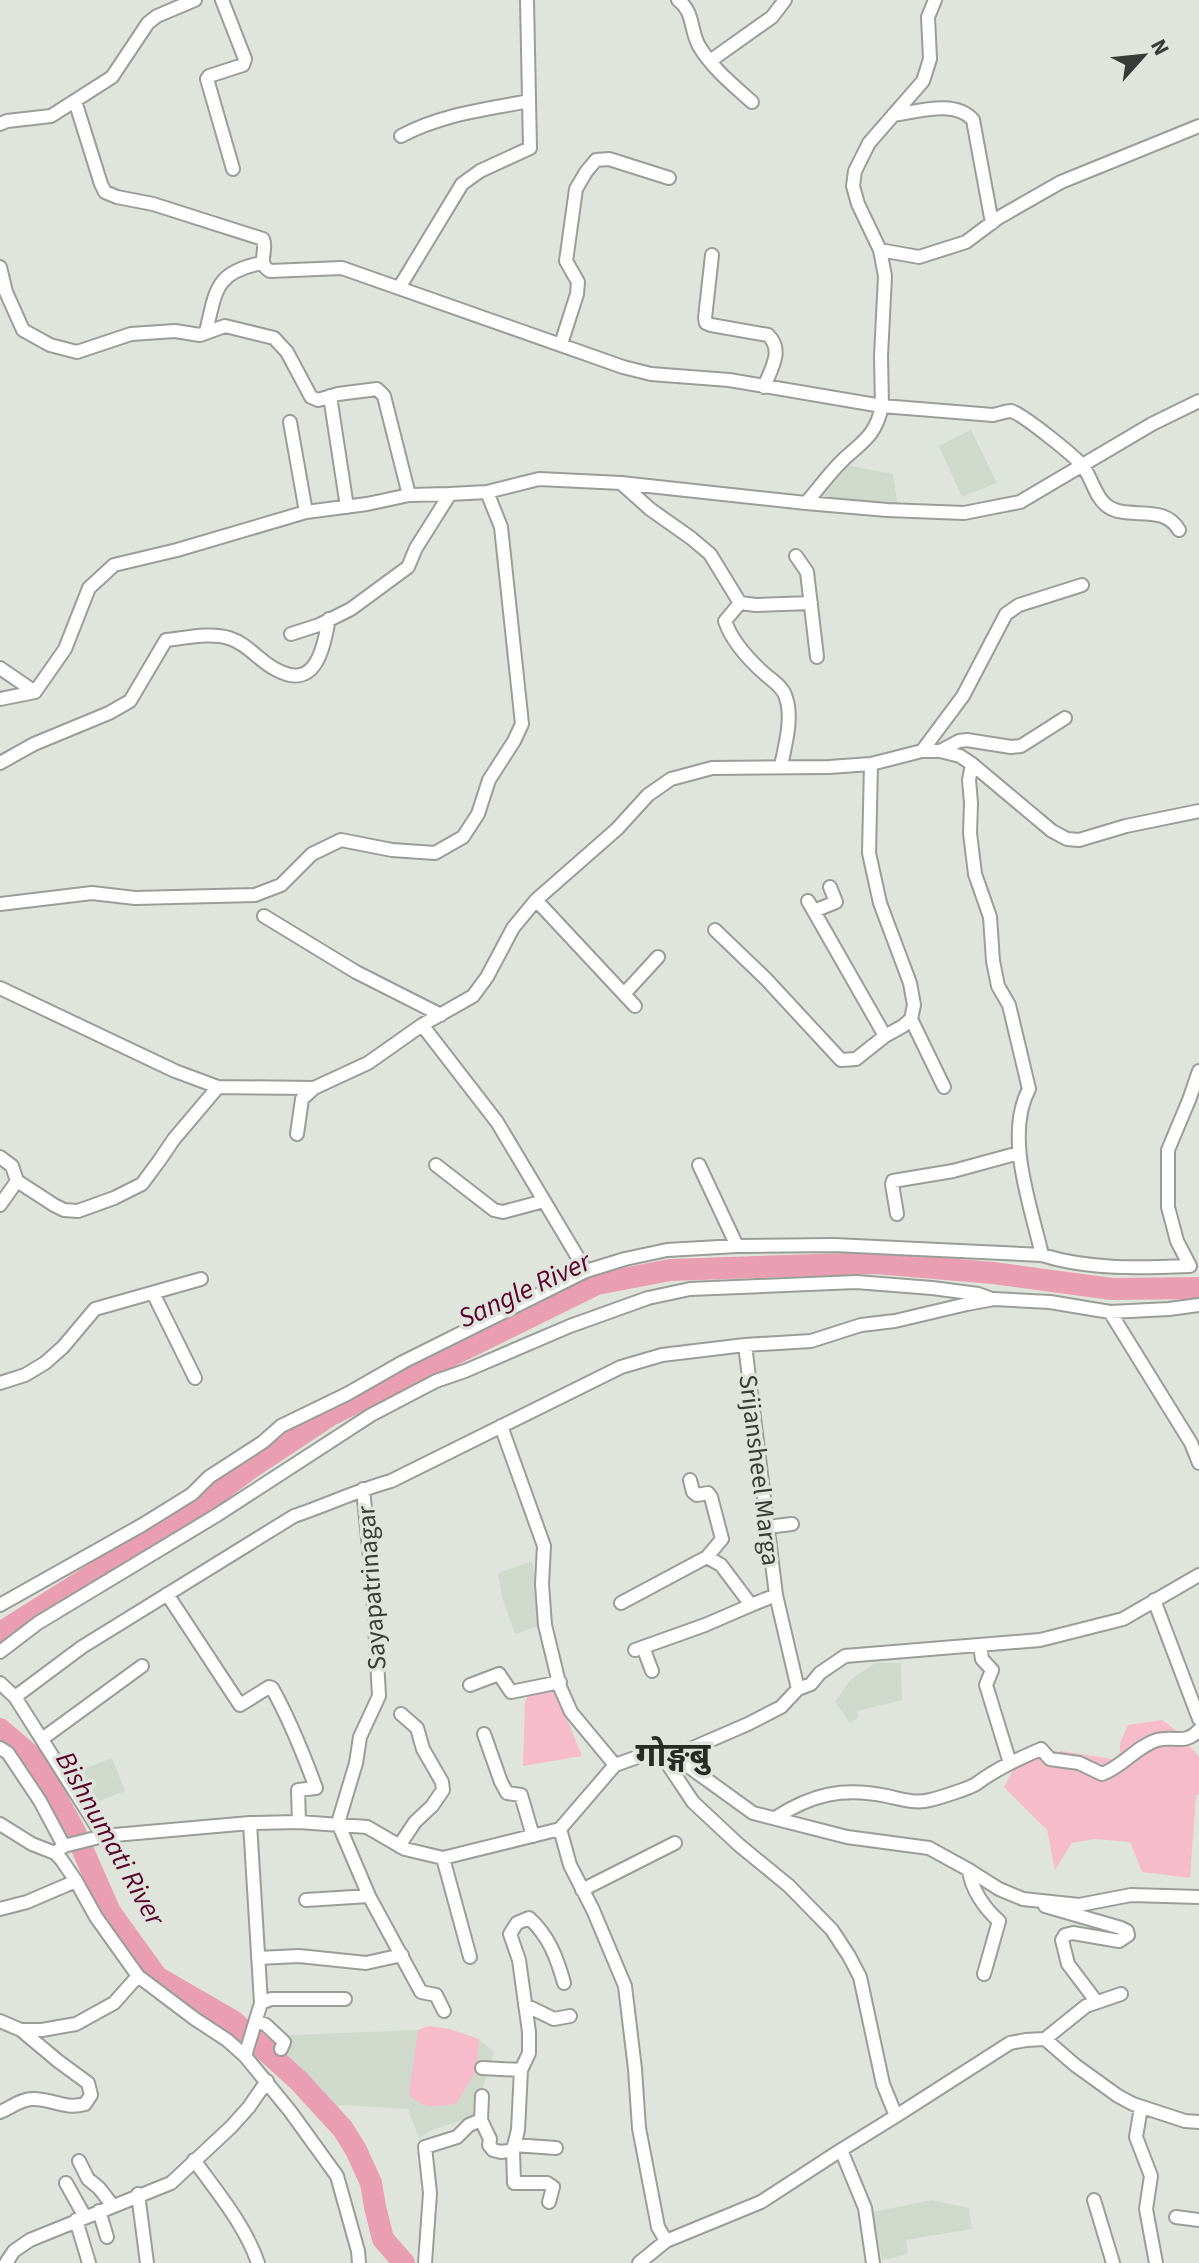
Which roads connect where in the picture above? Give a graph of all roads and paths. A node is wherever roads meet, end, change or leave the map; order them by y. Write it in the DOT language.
graph roads {
  1 [pos="195,0"];
  2 [pos="222,0"];
  3 [pos="527,0"];
  4 [pos="678,0"];
  5 [pos="785,0"];
  6 [pos="935,0"];
  7 [pos="710,61"];
  8 [pos="75,101"];
  9 [pos="529,101"];
  10 [pos="752,102"];
  11 [pos="893,115"];
  12 [pos="0,124"];
  13 [pos="1199,126"];
  14 [pos="401,136"];
  15 [pos="233,169"];
  16 [pos="669,178"];
  17 [pos="992,223"];
  18 [pos="880,250"];
  19 [pos="712,255"];
  20 [pos="262,263"];
  21 [pos="0,267"];
  22 [pos="399,288"];
  23 [pos="206,332"];
  24 [pos="561,344"];
  25 [pos="764,387"];
  26 [pos="330,396"];
  27 [pos="1199,401"];
  28 [pos="882,406"];
  29 [pos="290,422"];
  30 [pos="1084,466"];
  31 [pos="621,483"];
  32 [pos="487,492"];
  33 [pos="450,494"];
  34 [pos="409,495"];
  35 [pos="806,503"];
  36 [pos="347,507"];
  37 [pos="306,512"];
  38 [pos="1179,530"];
  39 [pos="796,556"];
  40 [pos="1082,585"];
  41 [pos="740,603"];
  42 [pos="811,603"];
  43 [pos="329,619"];
  44 [pos="291,634"];
  45 [pos="817,657"];
  46 [pos="0,668"];
  47 [pos="35,692"];
  48 [pos="0,699"];
  49 [pos="1065,718"];
  50 [pos="922,751"];
  51 [pos="940,751"];
  52 [pos="0,763"];
  53 [pos="871,764"];
  54 [pos="972,764"];
  55 [pos="781,766"];
  56 [pos="1198,816"];
  57 [pos="830,887"];
  58 [pos="536,900"];
  59 [pos="0,904"];
  60 [pos="264,916"];
  61 [pos="715,930"];
  62 [pos="658,957"];
  63 [pos="0,988"];
  64 [pos="624,994"];
  65 [pos="635,1006"];
  66 [pos="441,1015"];
  67 [pos="911,1019"];
  68 [pos="422,1025"];
  69 [pos="885,1036"];
  70 [pos="1199,1071"];
  71 [pos="218,1087"];
  72 [pos="944,1087"];
  73 [pos="314,1088"];
  74 [pos="297,1134"];
  75 [pos="1019,1153"];
  76 [pos="0,1157"];
  77 [pos="436,1165"];
  78 [pos="699,1165"];
  79 [pos="17,1181"];
  80 [pos="544,1201"];
  81 [pos="0,1205"];
  82 [pos="897,1214"];
  83 [pos="737,1246"];
  84 [pos="1042,1255"];
  85 [pos="1194,1264"];
  86 [pos="586,1271"];
  87 [pos="201,1279"];
  88 [pos="153,1293"];
  89 [pos="994,1299"];
  90 [pos="1199,1305"];
  91 [pos="1110,1312"];
  92 [pos="745,1345"];
  93 [pos="195,1378"];
  94 [pos="0,1383"];
  95 [pos="501,1426"];
  96 [pos="1199,1463"];
  97 [pos="690,1480"];
  98 [pos="363,1489"];
  99 [pos="792,1524"];
  100 [pos="767,1527"];
  101 [pos="707,1557"];
  102 [pos="1199,1575"];
  103 [pos="167,1594"];
  104 [pos="776,1595"];
  105 [pos="1154,1600"];
  106 [pos="621,1603"];
  107 [pos="756,1603"];
  108 [pos="0,1605"];
  109 [pos="980,1646"];
  110 [pos="0,1652"];
  111 [pos="142,1666"];
  112 [pos="652,1671"];
  113 [pos="560,1682"];
  114 [pos="0,1683"];
  115 [pos="470,1685"];
  116 [pos="798,1689"];
  117 [pos="15,1697"];
  118 [pos="401,1714"];
  119 [pos="1199,1719"];
  120 [pos="1199,1730"];
  121 [pos="484,1734"];
  122 [pos="42,1739"];
  123 [pos="0,1748"];
  124 [pos="668,1756"];
  125 [pos="1010,1763"];
  126 [pos="615,1765"];
  127 [pos="775,1818"];
  128 [pos="299,1822"];
  129 [pos="250,1823"];
  130 [pos="338,1823"];
  131 [pos="0,1824"];
  132 [pos="560,1829"];
  133 [pos="533,1836"];
  134 [pos="98,1837"];
  135 [pos="675,1843"];
  136 [pos="399,1846"];
  137 [pos="60,1849"];
  138 [pos="443,1858"];
  139 [pos="969,1870"];
  140 [pos="76,1881"];
  141 [pos="582,1890"];
  142 [pos="369,1896"];
  143 [pos="1199,1897"];
  144 [pos="1023,1899"];
  145 [pos="306,1900"];
  146 [pos="0,1909"];
  147 [pos="402,1955"];
  148 [pos="470,1957"];
  149 [pos="258,1958"];
  150 [pos="984,1974"];
  151 [pos="138,1976"];
  152 [pos="564,1983"];
  153 [pos="1121,1994"];
  154 [pos="345,1999"];
  155 [pos="1096,2001"];
  156 [pos="261,2003"];
  157 [pos="525,2005"];
  158 [pos="444,2011"];
  159 [pos="570,2016"];
  160 [pos="0,2021"];
  161 [pos="256,2022"];
  162 [pos="21,2030"];
  163 [pos="1045,2039"];
  164 [pos="281,2049"];
  165 [pos="247,2050"];
  166 [pos="482,2068"];
  167 [pos="521,2070"];
  168 [pos="267,2081"];
  169 [pos="482,2096"];
  170 [pos="1141,2107"];
  171 [pos="0,2112"];
  172 [pos="896,2116"];
  173 [pos="481,2120"];
  174 [pos="1199,2122"];
  175 [pos="513,2148"];
  176 [pos="556,2148"];
  177 [pos="841,2150"];
  178 [pos="194,2160"];
  179 [pos="79,2161"];
  180 [pos="66,2183"];
  181 [pos="138,2194"];
  182 [pos="1094,2200"];
  183 [pos="549,2202"];
  184 [pos="113,2206"];
  185 [pos="99,2211"];
  186 [pos="1176,2217"];
  187 [pos="80,2218"];
  188 [pos="1199,2220"];
  189 [pos="107,2237"];
  190 [pos="666,2241"];
  191 [pos="6,2263"];
  192 [pos="89,2263"];
  193 [pos="147,2263"];
  194 [pos="258,2263"];
  195 [pos="359,2263"];
  196 [pos="425,2263"];
  197 [pos="639,2263"];
  198 [pos="873,2263"];
  199 [pos="1113,2263"];
  200 [pos="1156,2263"];
  1 -- 8 [label="street"];
  2 -- 15 [label="street"];
  3 -- 9 [label="street"];
  4 -- 7 [label="street"];
  5 -- 7 [label="street"];
  6 -- 11 [label="street"];
  7 -- 10 [label="street"];
  8 -- 12 [label="street"];
  8 -- 20 [label="street"];
  9 -- 14 [label="street"];
  9 -- 22 [label="street"];
  11 -- 17 [label="street"];
  11 -- 18 [label="street"];
  13 -- 17 [label="street"];
  16 -- 24 [label="street"];
  17 -- 18 [label="street"];
  18 -- 28 [label="street"];
  19 -- 25 [label="street"];
  20 -- 22 [label="street"];
  20 -- 23 [label="street"];
  21 -- 23 [label="street"];
  22 -- 24 [label="street"];
  23 -- 26 [label="street"];
  24 -- 25 [label="street"];
  25 -- 28 [label="street"];
  26 -- 34 [label="street"];
  26 -- 36 [label="street"];
  27 -- 30 [label="street"];
  28 -- 30 [label="street"];
  28 -- 35 [label="street"];
  29 -- 37 [label="street"];
  30 -- 35 [label="street"];
  30 -- 38 [label="street"];
  31 -- 32 [label="street"];
  31 -- 35 [label="street"];
  31 -- 41 [label="street"];
  32 -- 33 [label="street"];
  32 -- 59 [label="street"];
  33 -- 34 [label="street"];
  33 -- 43 [label="street"];
  34 -- 36 [label="street"];
  36 -- 37 [label="street"];
  37 -- 47 [label="street"];
  39 -- 42 [label="street"];
  40 -- 50 [label="street"];
  41 -- 42 [label="street"];
  41 -- 55 [label="street"];
  42 -- 45 [label="street"];
  43 -- 44 [label="street"];
  43 -- 52 [label="street"];
  46 -- 47 [label="street"];
  47 -- 48 [label="street"];
  49 -- 51 [label="street"];
  50 -- 51 [label="street"];
  50 -- 53 [label="street"];
  51 -- 54 [label="street"];
  53 -- 55 [label="street"];
  53 -- 67 [label="street"];
  54 -- 56 [label="street"];
  54 -- 75 [label="street"];
  55 -- 58 [label="street"];
  57 -- 69 [label="street"];
  58 -- 64 [label="street"];
  58 -- 66 [label="street"];
  60 -- 66 [label="street"];
  61 -- 69 [label="street"];
  62 -- 64 [label="street"];
  63 -- 71 [label="street"];
  64 -- 65 [label="street"];
  66 -- 68 [label="street"];
  67 -- 69 [label="street"];
  67 -- 72 [label="street"];
  68 -- 73 [label="street"];
  68 -- 80 [label="street"];
  70 -- 85 [label="street"];
  71 -- 73 [label="street"];
  71 -- 79 [label="street"];
  73 -- 74 [label="street"];
  75 -- 82 [label="street"];
  75 -- 84 [label="street"];
  76 -- 79 [label="street"];
  77 -- 80 [label="street"];
  78 -- 83 [label="street"];
  79 -- 81 [label="street"];
  80 -- 86 [label="street"];
  83 -- 84 [label="street"];
  83 -- 86 [label="street"];
  84 -- 85 [label="street"];
  86 -- 108 [label="street"];
  87 -- 88 [label="street"];
  88 -- 93 [label="street"];
  88 -- 94 [label="street"];
  89 -- 91 [label="street"];
  89 -- 92 [label="street"];
  89 -- 110 [label="street"];
  90 -- 91 [label="street"];
  91 -- 96 [label="street"];
  92 -- 95 [label="street"];
  92 -- 100 [label="street, Srijansheel Marga"];
  95 -- 98 [label="street"];
  95 -- 113 [label="street"];
  97 -- 101 [label="street"];
  98 -- 103 [label="street"];
  98 -- 130 [label="street, Sayapatrinagar"];
  99 -- 100 [label="street"];
  100 -- 104 [label="street, Srijansheel Marga"];
  101 -- 106 [label="street"];
  101 -- 107 [label="street"];
  102 -- 105 [label="street"];
  103 -- 117 [label="street"];
  103 -- 128 [label="street"];
  104 -- 107 [label="street"];
  104 -- 116 [label="street, Srijansheel Marga"];
  105 -- 109 [label="street"];
  105 -- 119 [label="street"];
  107 -- 112 [label="street"];
  109 -- 116 [label="street"];
  109 -- 125 [label="street"];
  111 -- 122 [label="street"];
  113 -- 115 [label="street"];
  113 -- 126 [label="street"];
  114 -- 117 [label="street"];
  116 -- 124 [label="street"];
  117 -- 122 [label="street"];
  118 -- 136 [label="street"];
  120 -- 125 [label="street"];
  121 -- 133 [label="street"];
  122 -- 134 [label="street"];
  123 -- 137 [label="street"];
  124 -- 126 [label="street"];
  124 -- 127 [label="street"];
  124 -- 172 [label="street"];
  125 -- 127 [label="street"];
  126 -- 132 [label="street"];
  127 -- 139 [label="street"];
  128 -- 129 [label="street"];
  128 -- 130 [label="street"];
  129 -- 134 [label="street"];
  129 -- 149 [label="street"];
  130 -- 136 [label="street"];
  130 -- 142 [label="street"];
  131 -- 137 [label="street"];
  132 -- 133 [label="street"];
  132 -- 141 [label="street"];
  133 -- 138 [label="street"];
  134 -- 137 [label="street"];
  135 -- 141 [label="street"];
  136 -- 138 [label="street"];
  137 -- 140 [label="street"];
  138 -- 148 [label="street"];
  139 -- 144 [label="street"];
  139 -- 150 [label="street"];
  140 -- 146 [label="street"];
  140 -- 151 [label="street"];
  141 -- 190 [label="street"];
  142 -- 145 [label="street"];
  142 -- 147 [label="street"];
  143 -- 144 [label="street"];
  144 -- 155 [label="street"];
  147 -- 149 [label="street"];
  147 -- 158 [label="street"];
  149 -- 156 [label="street"];
  151 -- 162 [label="street"];
  151 -- 165 [label="street"];
  152 -- 157 [label="street"];
  153 -- 155 [label="street"];
  154 -- 156 [label="street"];
  155 -- 163 [label="street"];
  156 -- 161 [label="street"];
  157 -- 159 [label="street"];
  157 -- 167 [label="street"];
  160 -- 162 [label="street"];
  161 -- 164 [label="street"];
  161 -- 165 [label="street"];
  162 -- 171 [label="street"];
  163 -- 170 [label="street"];
  163 -- 172 [label="street"];
  165 -- 168 [label="street"];
  166 -- 167 [label="street"];
  167 -- 175 [label="street"];
  168 -- 178 [label="street"];
  168 -- 195 [label="street"];
  169 -- 173 [label="street"];
  170 -- 174 [label="street"];
  170 -- 200 [label="street"];
  172 -- 177 [label="street"];
  173 -- 175 [label="street"];
  173 -- 196 [label="street"];
  175 -- 176 [label="street"];
  175 -- 183 [label="street"];
  177 -- 190 [label="street"];
  177 -- 198 [label="street"];
  178 -- 181 [label="street"];
  178 -- 194 [label="street"];
  179 -- 184 [label="street"];
  180 -- 187 [label="street"];
  181 -- 184 [label="street"];
  181 -- 193 [label="street"];
  182 -- 199 [label="street"];
  184 -- 185 [label="street"];
  185 -- 187 [label="street"];
  185 -- 189 [label="street"];
  186 -- 188 [label="street"];
  187 -- 191 [label="street"];
  187 -- 192 [label="street"];
  190 -- 197 [label="street"];
}
